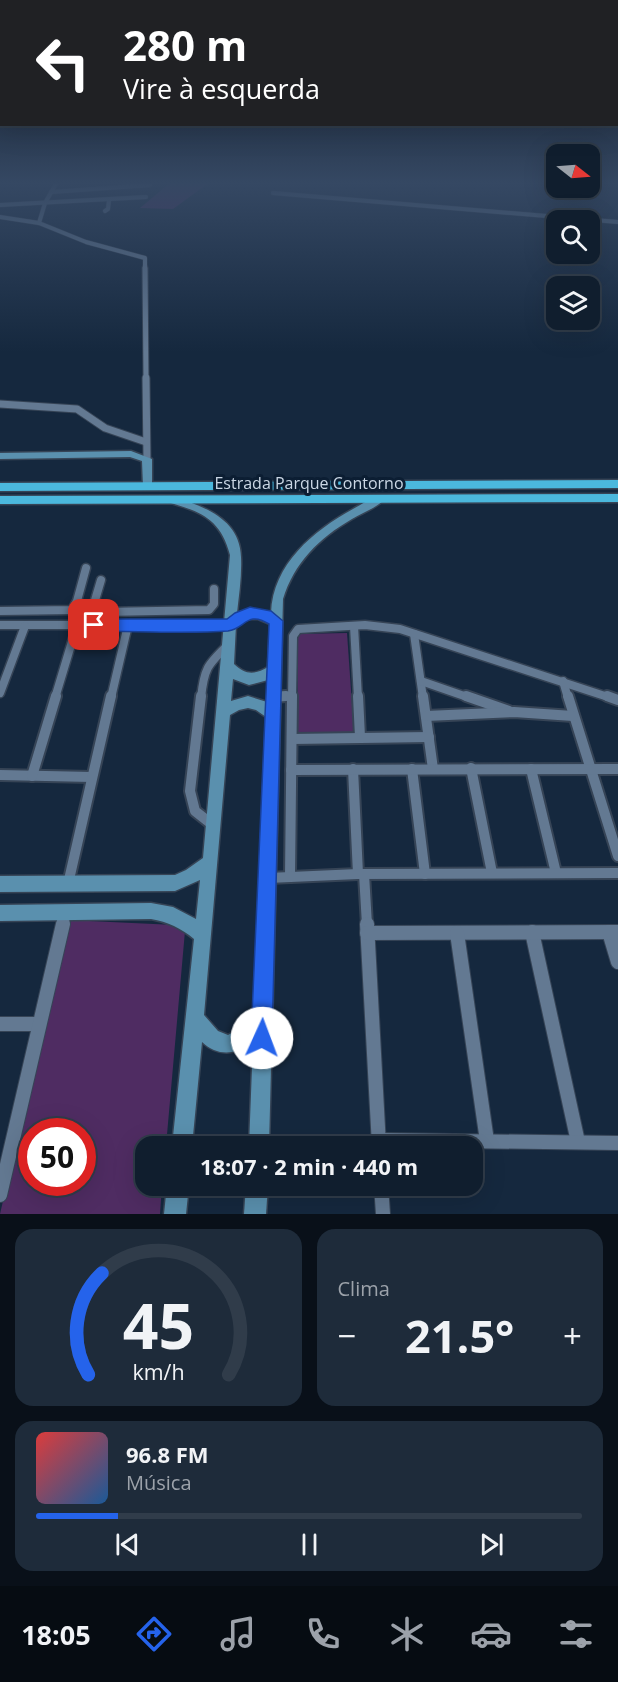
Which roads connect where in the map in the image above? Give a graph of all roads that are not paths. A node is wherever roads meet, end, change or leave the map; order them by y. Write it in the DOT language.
graph roads {
  1 [pos="78,239"];
  2 [pos="0,404"];
  3 [pos="146,442"];
  4 [pos="0,456"];
  5 [pos="147,459"];
  6 [pos="618,484"];
  7 [pos="148,486"];
  8 [pos="0,487"];
  9 [pos="410,492"];
  10 [pos="618,498"];
  11 [pos="0,500"];
  12 [pos="168,500"];
  13 [pos="379,500"];
  14 [pos="86,568"];
  15 [pos="101,580"];
  16 [pos="214,589"];
  17 [pos="3,611"];
  18 [pos="150,611"];
  19 [pos="276,621"];
  20 [pos="148,624"];
  21 [pos="230,624"];
  22 [pos="0,625"];
  23 [pos="77,625"];
  24 [pos="128,625"];
  25 [pos="25,626"];
  26 [pos="354,626"];
  27 [pos="414,634"];
  28 [pos="229,645"];
  29 [pos="227,666"];
  30 [pos="4,670"];
  31 [pos="274,670"];
  32 [pos="421,681"];
  33 [pos="563,681"];
  34 [pos="0,693"];
  35 [pos="292,696"];
  36 [pos="273,697"];
  37 [pos="618,700"];
  38 [pos="223,712"];
  39 [pos="514,712"];
  40 [pos="272,713"];
  41 [pos="426,716"];
  42 [pos="573,716"];
  43 [pos="429,736"];
  44 [pos="360,737"];
  45 [pos="292,739"];
  46 [pos="471,768"];
  47 [pos="590,768"];
  48 [pos="353,769"];
  49 [pos="412,769"];
  50 [pos="433,769"];
  51 [pos="531,769"];
  52 [pos="618,769"];
  53 [pos="291,770"];
  54 [pos="0,775"];
  55 [pos="32,776"];
  56 [pos="92,777"];
  57 [pos="213,826"];
  58 [pos="618,856"];
  59 [pos="209,863"];
  60 [pos="492,873"];
  61 [pos="556,873"];
  62 [pos="618,873"];
  63 [pos="361,874"];
  64 [pos="425,874"];
  65 [pos="290,877"];
  66 [pos="268,878"];
  67 [pos="0,884"];
  68 [pos="68,884"];
  69 [pos="0,913"];
  70 [pos="66,913"];
  71 [pos="532,932"];
  72 [pos="614,932"];
  73 [pos="367,933"];
  74 [pos="457,933"];
  75 [pos="202,935"];
  76 [pos="618,962"];
  77 [pos="194,1016"];
  78 [pos="262,1017"];
  79 [pos="0,1024"];
  80 [pos="39,1024"];
  81 [pos="183,1136"];
  82 [pos="259,1136"];
  83 [pos="379,1136"];
  84 [pos="483,1141"];
  85 [pos="487,1141"];
  86 [pos="578,1142"];
  87 [pos="618,1143"];
  88 [pos="4,1157"];
  89 [pos="0,1195"];
  90 [pos="177,1196"];
  91 [pos="256,1196"];
  92 [pos="382,1196"];
  93 [pos="175,1214"];
  94 [pos="255,1214"];
  95 [pos="383,1214"];
  1 -- 3 [label="street"];
  2 -- 3 [label="street"];
  3 -- 5 [label="street"];
  4 -- 5 [label="main road"];
  5 -- 7 [label="main road"];
  6 -- 9 [label="highway, Estrada Parque Contorno"];
  7 -- 8 [label="highway, Estrada Parque Contorno"];
  7 -- 9 [label="highway, Estrada Parque Contorno"];
  9 -- 10 [label="highway, Estrada Parque Contorno"];
  9 -- 13 [label="highway, Estrada Parque Contorno"];
  11 -- 12 [label="highway, Estrada Parque Contorno"];
  12 -- 13 [label="highway, Estrada Parque Contorno"];
  12 -- 21 [label="main road"];
  13 -- 19 [label="main road"];
  14 -- 17 [label="street"];
  15 -- 18 [label="street"];
  16 -- 18 [label="street"];
  17 -- 22 [label="street"];
  18 -- 20 [label="street"];
  19 -- 21 [label="main road"];
  19 -- 31 [label="main road"];
  20 -- 21 [label="street"];
  20 -- 24 [label="street"];
  21 -- 28 [label="main road"];
  22 -- 25 [label="street"];
  23 -- 24 [label="street"];
  23 -- 25 [label="street"];
  23 -- 55 [label="street"];
  24 -- 56 [label="street"];
  25 -- 30 [label="street"];
  26 -- 27 [label="street"];
  26 -- 35 [label="street"];
  26 -- 44 [label="street"];
  27 -- 32 [label="street"];
  27 -- 33 [label="street"];
  28 -- 29 [label="main road"];
  28 -- 57 [label="street"];
  29 -- 31 [label="main road"];
  29 -- 38 [label="main road"];
  30 -- 34 [label="street"];
  31 -- 36 [label="main road"];
  32 -- 39 [label="street"];
  32 -- 41 [label="street"];
  33 -- 37 [label="street"];
  33 -- 42 [label="street"];
  35 -- 36 [label="street"];
  35 -- 45 [label="street"];
  36 -- 40 [label="main road"];
  38 -- 40 [label="main road"];
  38 -- 57 [label="main road"];
  39 -- 41 [label="street"];
  39 -- 42 [label="street"];
  40 -- 66 [label="main road"];
  41 -- 43 [label="street"];
  42 -- 47 [label="street"];
  43 -- 44 [label="street"];
  43 -- 50 [label="street"];
  44 -- 45 [label="street"];
  45 -- 53 [label="street"];
  46 -- 50 [label="street"];
  46 -- 51 [label="street"];
  46 -- 60 [label="street"];
  47 -- 51 [label="street"];
  47 -- 52 [label="street"];
  47 -- 58 [label="street"];
  48 -- 49 [label="street"];
  48 -- 53 [label="street"];
  48 -- 63 [label="street"];
  49 -- 50 [label="street"];
  49 -- 64 [label="street"];
  51 -- 61 [label="street"];
  53 -- 65 [label="street"];
  54 -- 55 [label="street"];
  55 -- 56 [label="street"];
  56 -- 68 [label="street"];
  57 -- 59 [label="main road"];
  59 -- 68 [label="main road"];
  59 -- 75 [label="main road"];
  60 -- 61 [label="street"];
  60 -- 64 [label="street"];
  61 -- 62 [label="street"];
  63 -- 64 [label="street"];
  63 -- 65 [label="street"];
  63 -- 73 [label="street"];
  65 -- 66 [label="street"];
  66 -- 78 [label="main road"];
  67 -- 68 [label="main road"];
  69 -- 70 [label="main road"];
  70 -- 75 [label="main road"];
  70 -- 80 [label="street"];
  71 -- 72 [label="street"];
  71 -- 74 [label="street"];
  71 -- 86 [label="street"];
  72 -- 76 [label="street"];
  73 -- 74 [label="street"];
  73 -- 83 [label="street"];
  74 -- 85 [label="street"];
  75 -- 77 [label="main road"];
  77 -- 78 [label="main road"];
  77 -- 81 [label="main road"];
  78 -- 82 [label="main road"];
  79 -- 80 [label="street"];
  80 -- 88 [label="street"];
  84 -- 85 [label="street"];
  85 -- 86 [label="street"];
  86 -- 87 [label="street"];
  88 -- 89 [label="street"];
  90 -- 93 [label="main road"];
  91 -- 94 [label="main road"];
  92 -- 95 [label="street"];
}
